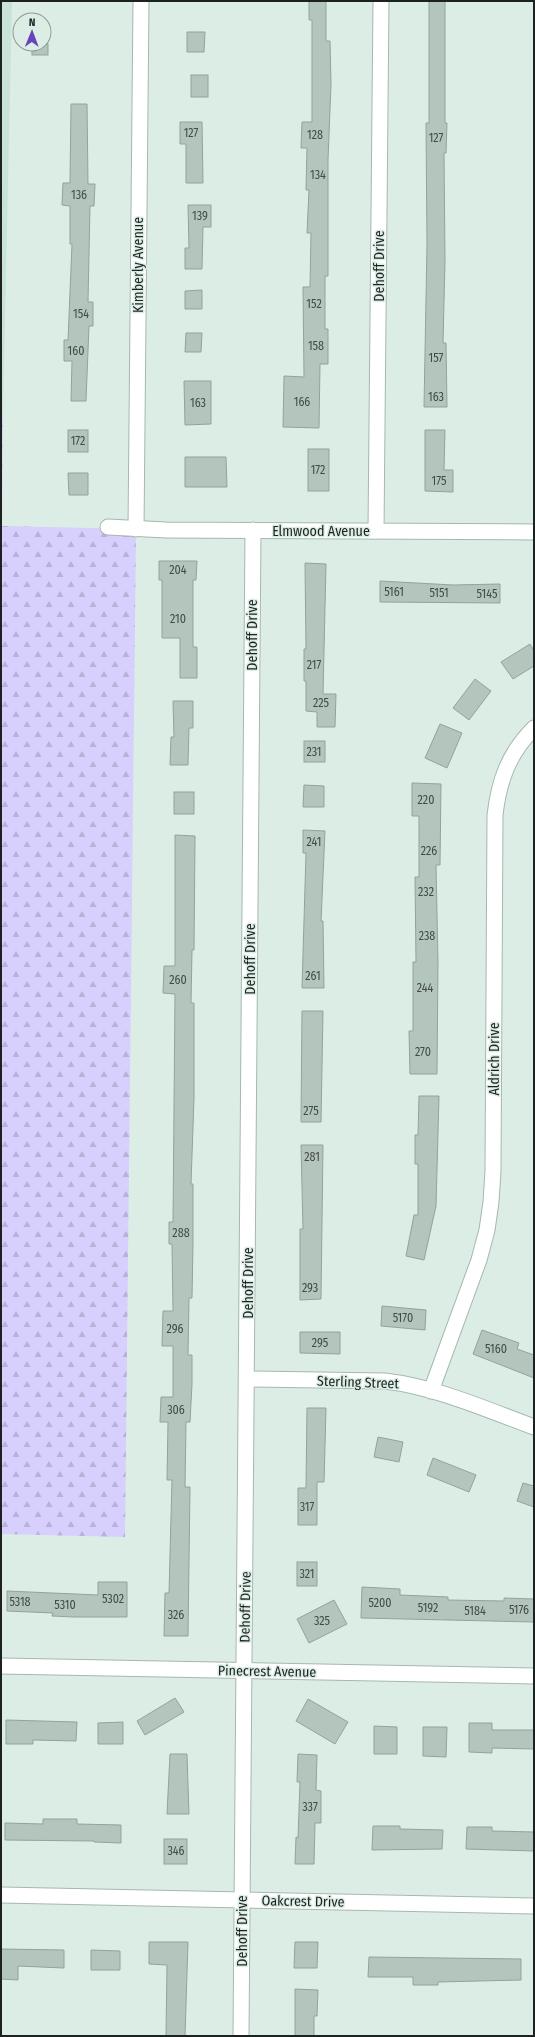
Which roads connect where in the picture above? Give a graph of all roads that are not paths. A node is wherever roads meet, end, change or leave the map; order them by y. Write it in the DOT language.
graph roads {
  1 [pos="141,1"];
  2 [pos="381,1"];
  3 [pos="108,528"];
  4 [pos="136,529"];
  5 [pos="253,530"];
  6 [pos="376,531"];
  7 [pos="534,532"];
  8 [pos="534,728"];
  9 [pos="247,1379"];
  10 [pos="431,1391"];
  11 [pos="534,1427"];
  12 [pos="1,1666"];
  13 [pos="244,1671"];
  14 [pos="534,1676"];
  15 [pos="1,1896"];
  16 [pos="243,1900"];
  17 [pos="534,1906"];
  18 [pos="241,2036"];
  1 -- 4 [label="street, Kimberly Avenue"];
  2 -- 6 [label="street, Dehoff Drive"];
  3 -- 4 [label="street, Elmwood Avenue"];
  4 -- 5 [label="street, Elmwood Avenue"];
  5 -- 6 [label="street, Elmwood Avenue"];
  5 -- 9 [label="street, Dehoff Drive"];
  6 -- 7 [label="street, Elmwood Avenue"];
  8 -- 10 [label="street, Aldrich Drive"];
  9 -- 10 [label="street, Sterling Street"];
  9 -- 13 [label="street, Dehoff Drive"];
  10 -- 11 [label="street, Sterling Street"];
  12 -- 13 [label="street, Pinecrest Avenue"];
  13 -- 14 [label="street, Pinecrest Avenue"];
  13 -- 16 [label="street, Dehoff Drive"];
  15 -- 16 [label="street, Oakcrest Drive"];
  16 -- 17 [label="street, Oakcrest Drive"];
  16 -- 18 [label="street, Dehoff Drive"];
}
